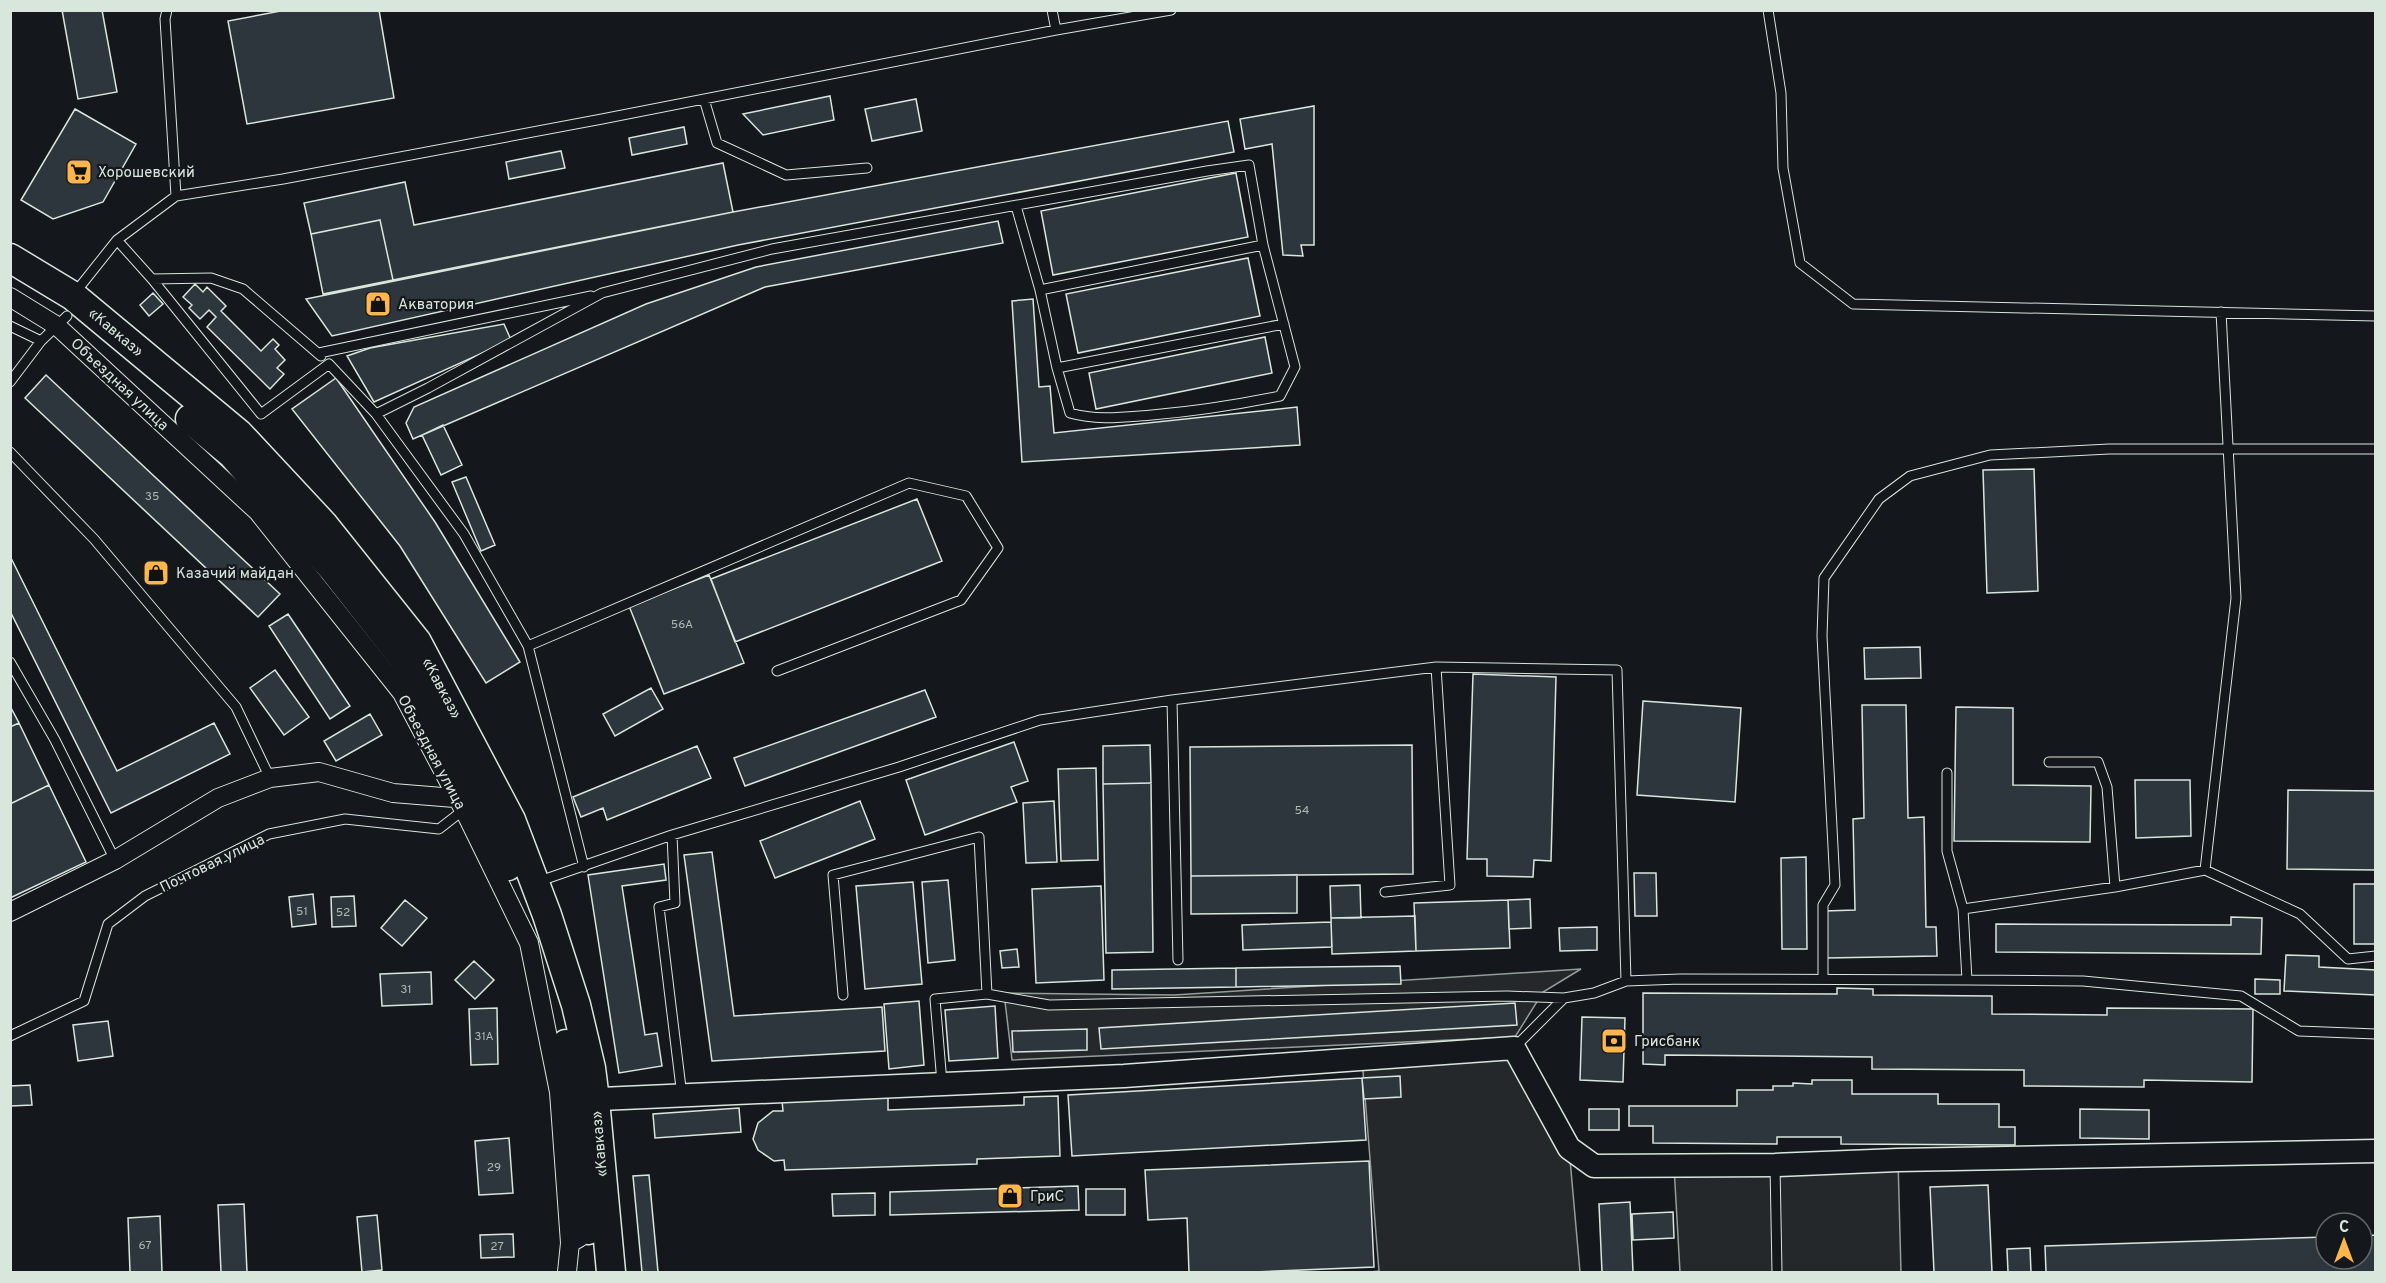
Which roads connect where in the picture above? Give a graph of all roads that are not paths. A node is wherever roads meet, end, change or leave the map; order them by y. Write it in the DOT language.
graph roads {
  1 [pos="167,10"];
  2 [pos="1052,10"];
  3 [pos="1171,10"];
  4 [pos="1768,10"];
  5 [pos="1056,30"];
  6 [pos="704,99"];
  7 [pos="867,168"];
  8 [pos="176,196"];
  9 [pos="1016,206"];
  10 [pos="117,240"];
  11 [pos="1263,245"];
  12 [pos="10,258"];
  13 [pos="152,279"];
  14 [pos="10,281"];
  15 [pos="1040,290"];
  16 [pos="602,293"];
  17 [pos="10,297"];
  18 [pos="66,312"];
  19 [pos="2221,312"];
  20 [pos="2376,316"];
  21 [pos="1284,324"];
  22 [pos="10,326"];
  23 [pos="41,341"];
  24 [pos="319,353"];
  25 [pos="329,364"];
  26 [pos="1057,368"];
  27 [pos="10,382"];
  28 [pos="376,414"];
  29 [pos="2228,448"];
  30 [pos="2376,449"];
  31 [pos="10,452"];
  32 [pos="528,646"];
  33 [pos="10,662"];
  34 [pos="1436,667"];
  35 [pos="777,671"];
  36 [pos="1172,700"];
  37 [pos="2049,762"];
  38 [pos="1947,773"];
  39 [pos="270,778"];
  40 [pos="466,803"];
  41 [pos="672,836"];
  42 [pos="115,860"];
  43 [pos="584,867"];
  44 [pos="2205,870"];
  45 [pos="535,882"];
  46 [pos="2115,887"];
  47 [pos="1384,892"];
  48 [pos="1963,909"];
  49 [pos="10,912"];
  50 [pos="2376,956"];
  51 [pos="1178,960"];
  52 [pos="1823,978"];
  53 [pos="1967,980"];
  54 [pos="1626,981"];
  55 [pos="987,994"];
  56 [pos="843,995"];
  57 [pos="1563,998"];
  58 [pos="2376,1034"];
  59 [pos="10,1036"];
  60 [pos="1514,1048"];
  61 [pos="942,1083"];
  62 [pos="682,1096"];
  63 [pos="584,1100"];
  64 [pos="2376,1151"];
  65 [pos="1775,1165"];
  66 [pos="579,1237"];
  67 [pos="567,1272"];
  68 [pos="591,1272"];
  69 [pos="611,1272"];
  70 [pos="1777,1272"];
  1 -- 8 [label="lane"];
  2 -- 5 [label="lane"];
  3 -- 5 [label="lane"];
  4 -- 19 [label="lane"];
  5 -- 6 [label="lane"];
  6 -- 7 [label="lane"];
  6 -- 8 [label="lane"];
  8 -- 10 [label="lane"];
  9 -- 11 [label="lane"];
  9 -- 15 [label="lane"];
  9 -- 16 [label="lane"];
  10 -- 13 [label="lane"];
  10 -- 18 [label="lane"];
  11 -- 15 [label="lane"];
  11 -- 21 [label="lane"];
  12 -- 18 [label="main road, «Кавказ»"];
  13 -- 24 [label="lane"];
  13 -- 25 [label="lane"];
  14 -- 18 [label="main road, «Кавказ»"];
  15 -- 26 [label="lane"];
  16 -- 24 [label="lane"];
  16 -- 28 [label="lane"];
  17 -- 18 [label="street"];
  18 -- 23 [label="lane"];
  18 -- 40 [label="main road, «Кавказ»"];
  18 -- 45 [label="main road, «Кавказ»"];
  19 -- 20 [label="lane"];
  19 -- 29 [label="lane"];
  21 -- 26 [label="lane"];
  21 -- 26 [label="lane"];
  22 -- 23 [label="lane"];
  23 -- 27 [label="lane"];
  24 -- 25 [label="lane"];
  25 -- 28 [label="lane"];
  28 -- 32 [label="lane"];
  29 -- 30 [label="lane"];
  29 -- 44 [label="lane"];
  29 -- 52 [label="lane"];
  31 -- 39 [label="lane"];
  32 -- 35 [label="lane"];
  32 -- 43 [label="lane"];
  33 -- 42 [label="lane"];
  34 -- 36 [label="lane"];
  34 -- 47 [label="lane"];
  34 -- 54 [label="lane"];
  36 -- 41 [label="lane"];
  36 -- 51 [label="lane"];
  37 -- 46 [label="lane"];
  38 -- 48 [label="lane"];
  39 -- 40 [label="street"];
  39 -- 42 [label="street"];
  40 -- 59 [label="lane, Почтовая улица"];
  40 -- 63 [label="main road, «Кавказ»"];
  40 -- 66 [label="street, Объездная улица"];
  41 -- 43 [label="lane"];
  41 -- 62 [label="lane"];
  42 -- 49 [label="street"];
  43 -- 45 [label="lane"];
  44 -- 46 [label="lane"];
  44 -- 50 [label="lane"];
  45 -- 63 [label="main road, «Кавказ»"];
  46 -- 48 [label="lane"];
  48 -- 53 [label="lane"];
  52 -- 53 [label="lane"];
  52 -- 54 [label="lane"];
  53 -- 58 [label="lane"];
  54 -- 57 [label="lane"];
  55 -- 56 [label="lane"];
  55 -- 57 [label="lane"];
  55 -- 61 [label="lane"];
  57 -- 60 [label="lane"];
  60 -- 61 [label="street"];
  60 -- 65 [label="street"];
  61 -- 62 [label="street"];
  62 -- 63 [label="street"];
  63 -- 66 [label="main road, «Кавказ»"];
  63 -- 69 [label="main road, «Кавказ»"];
  64 -- 65 [label="street"];
  65 -- 70 [label="lane"];
  66 -- 67 [label="street, Объездная улица"];
  66 -- 68 [label="main road, «Кавказ»"];
}
